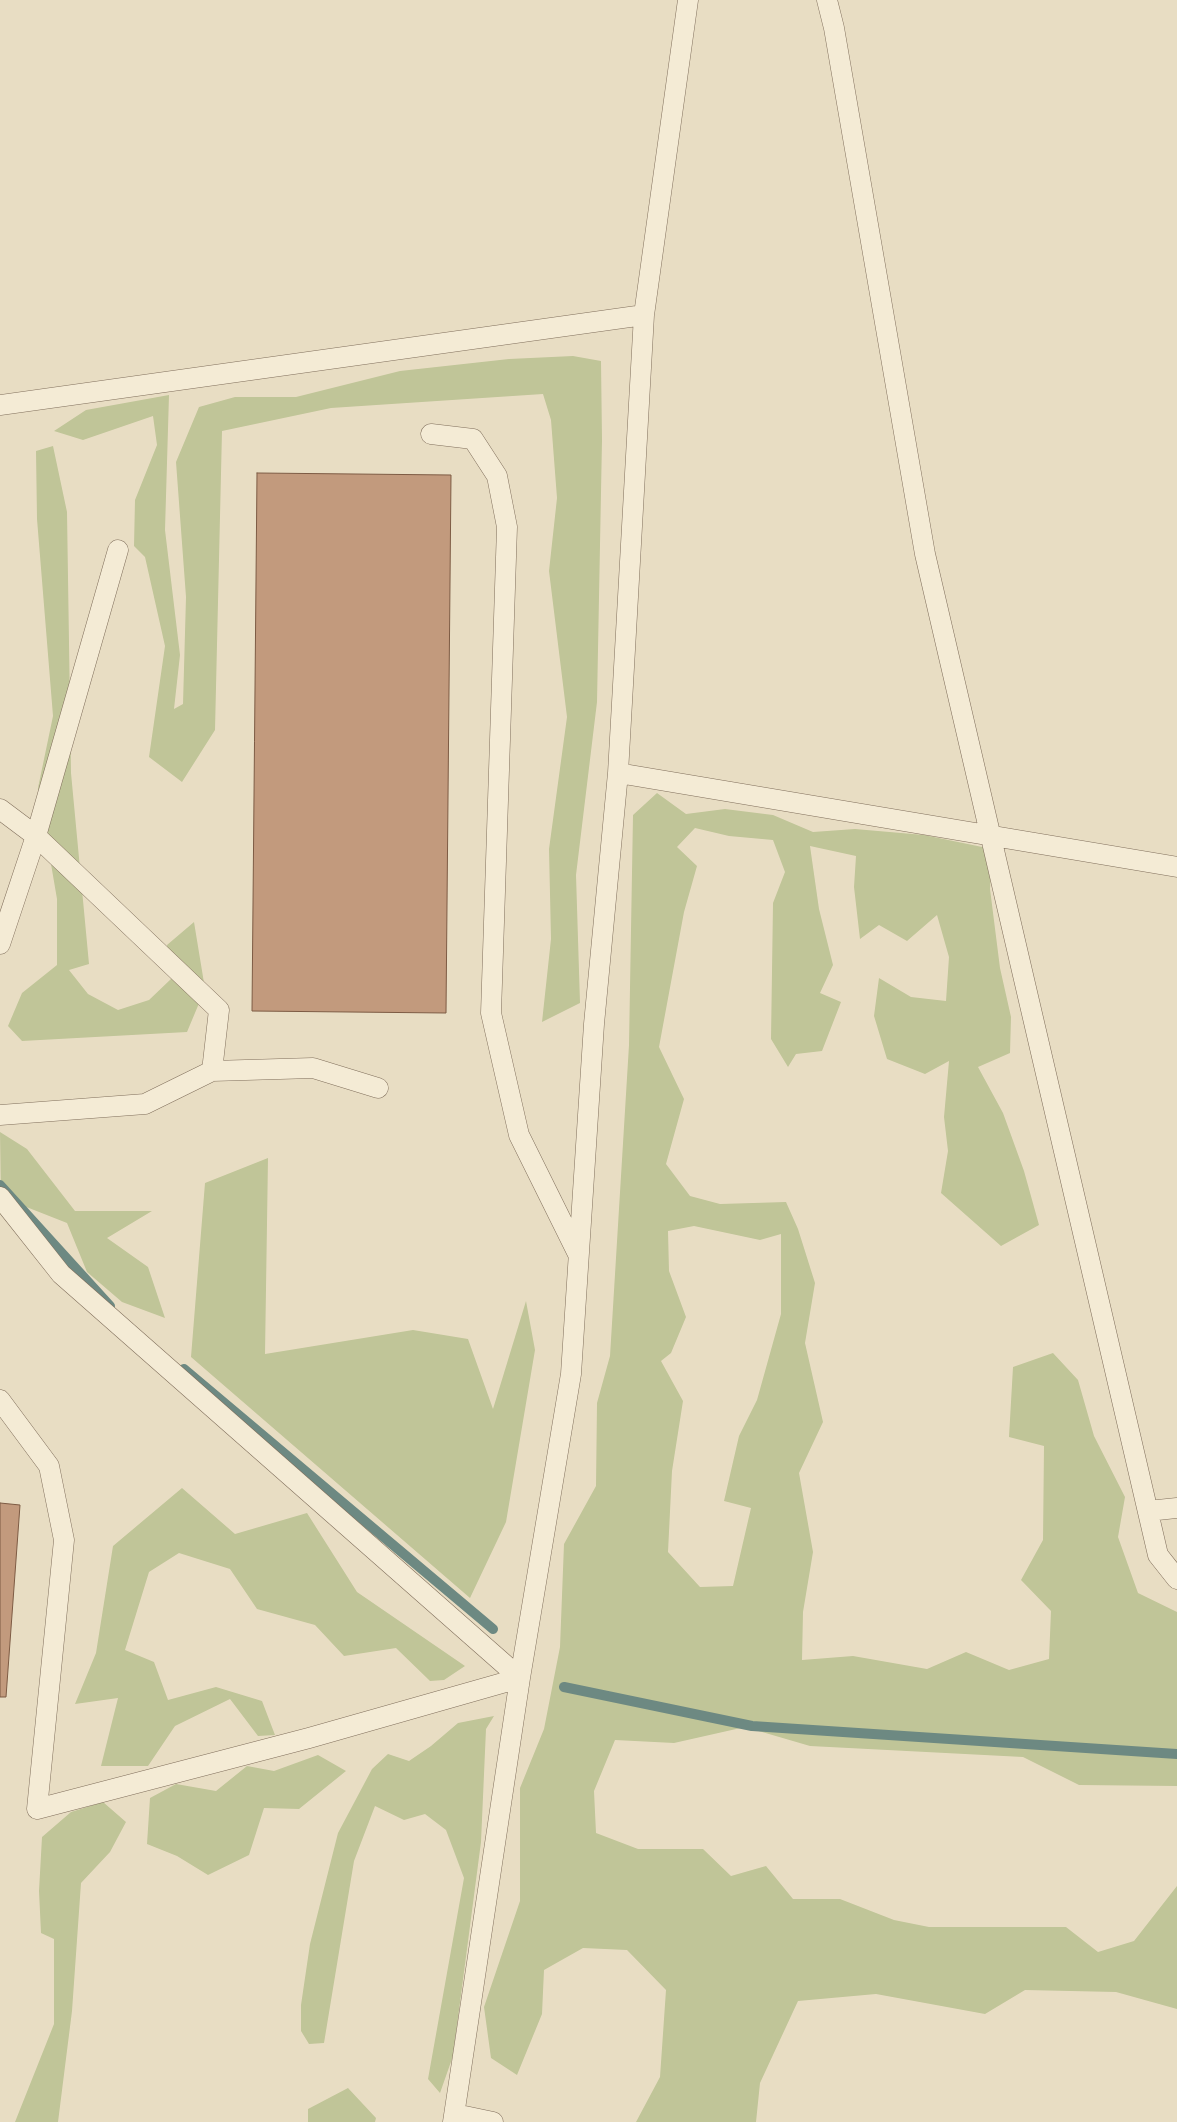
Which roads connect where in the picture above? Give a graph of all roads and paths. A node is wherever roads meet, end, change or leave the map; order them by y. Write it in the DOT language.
graph roads {
  1 [pos="688,0"];
  2 [pos="827,0"];
  3 [pos="644,315"];
  4 [pos="0,406"];
  5 [pos="431,434"];
  6 [pos="118,550"];
  7 [pos="618,773"];
  8 [pos="0,809"];
  9 [pos="36,836"];
  10 [pos="989,836"];
  11 [pos="1177,867"];
  12 [pos="0,944"];
  13 [pos="212,1071"];
  14 [pos="378,1088"];
  15 [pos="0,1115"];
  16 [pos="0,1197"];
  17 [pos="579,1256"];
  18 [pos="0,1400"];
  19 [pos="1177,1508"];
  20 [pos="1148,1511"];
  21 [pos="1177,1579"];
  22 [pos="520,1678"];
  23 [pos="454,2118"];
  24 [pos="493,2122"];
  1 -- 3 [label="lane"];
  2 -- 10 [label="lane"];
  3 -- 4 [label="lane"];
  3 -- 7 [label="lane"];
  5 -- 17 [label="lane"];
  6 -- 9 [label="lane"];
  7 -- 10 [label="lane"];
  7 -- 17 [label="lane"];
  8 -- 9 [label="lane"];
  9 -- 12 [label="lane"];
  9 -- 13 [label="lane"];
  10 -- 11 [label="lane"];
  10 -- 20 [label="lane"];
  13 -- 14 [label="lane"];
  13 -- 15 [label="lane"];
  16 -- 22 [label="lane"];
  17 -- 22 [label="lane"];
  18 -- 22 [label="lane"];
  19 -- 20 [label="lane"];
  20 -- 21 [label="lane"];
  22 -- 23 [label="lane"];
  23 -- 24 [label="lane"];
}
